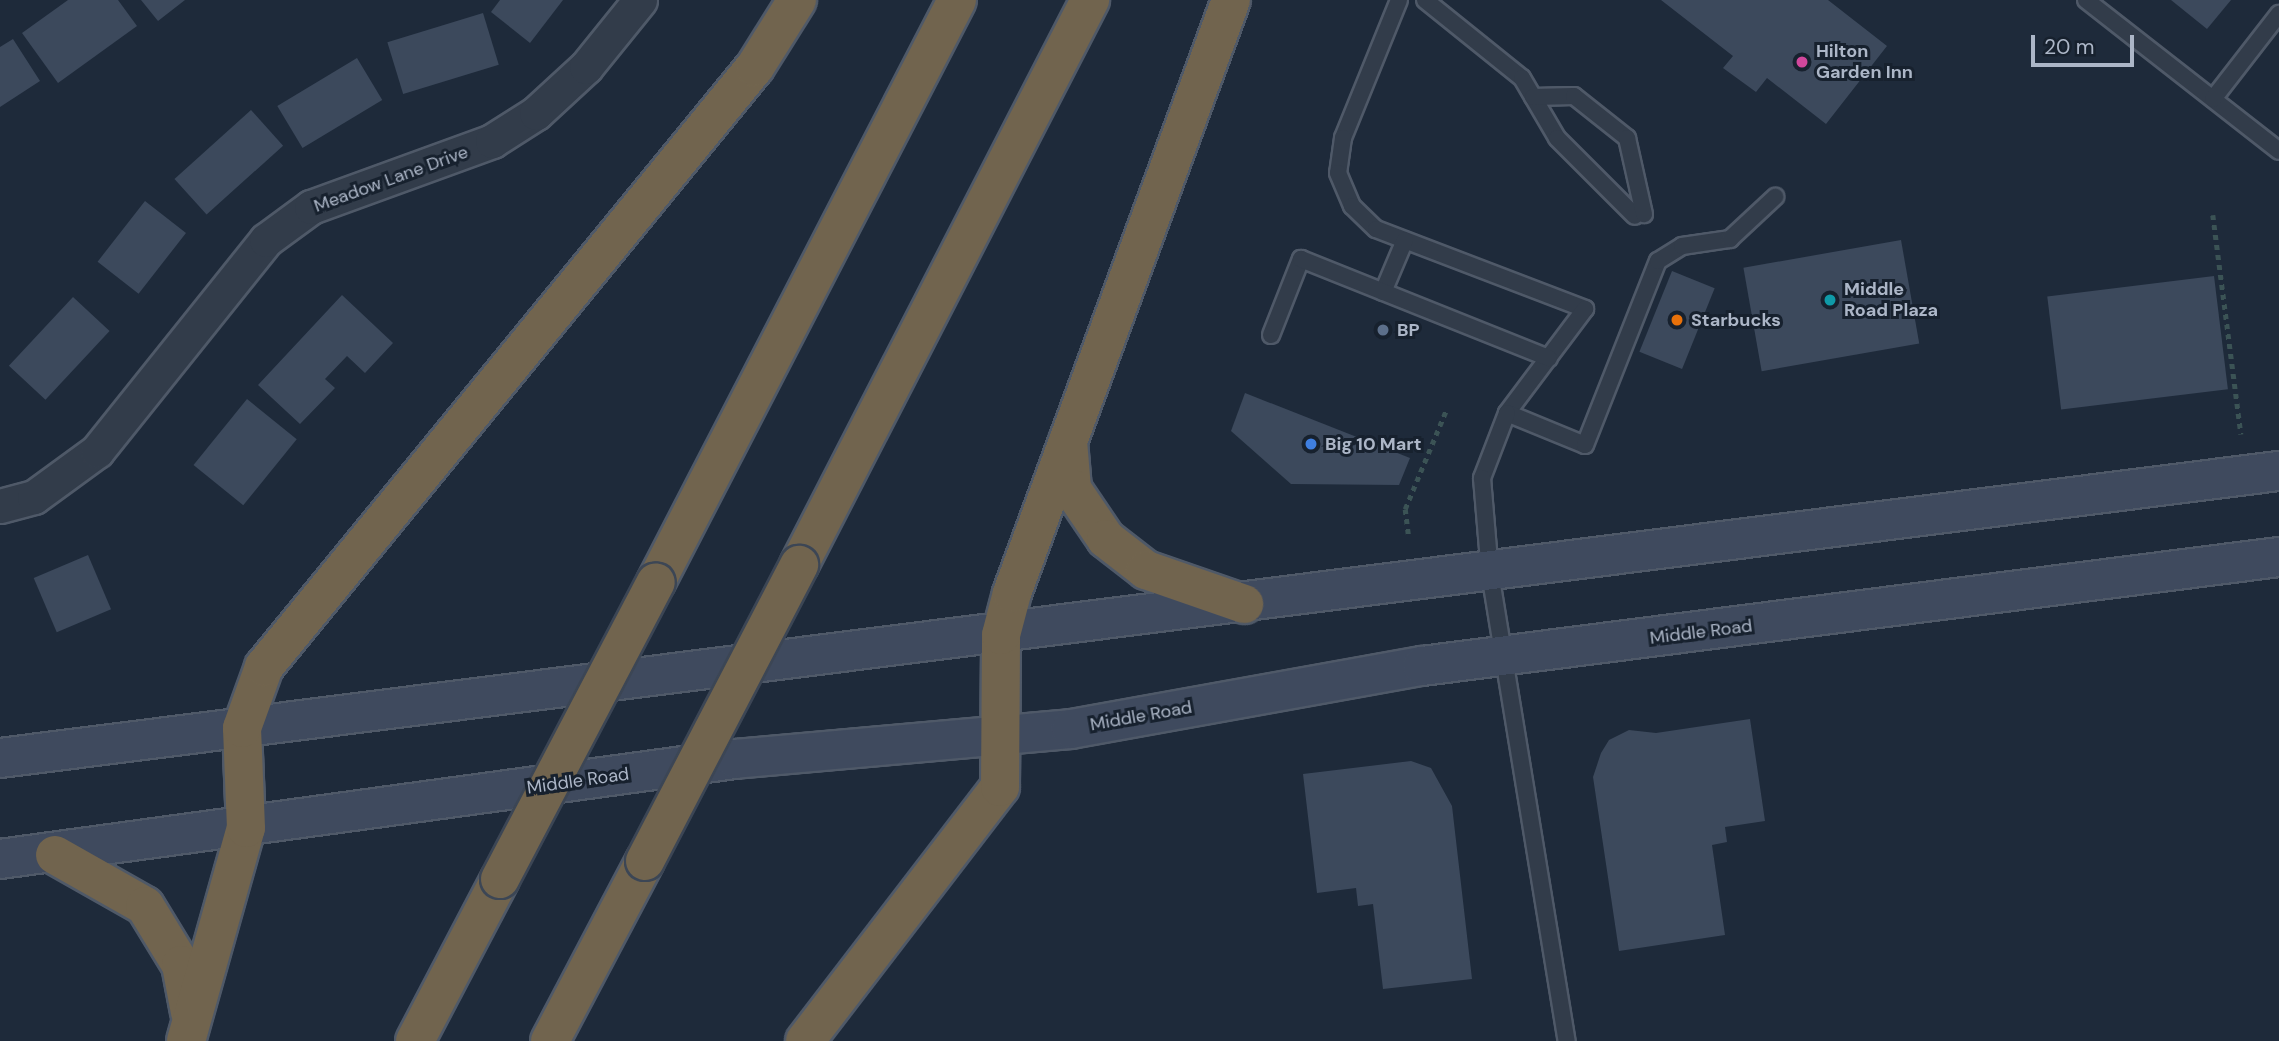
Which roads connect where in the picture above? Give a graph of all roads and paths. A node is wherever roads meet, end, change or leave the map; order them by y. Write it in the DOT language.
graph roads {
  1 [pos="640,0"];
  2 [pos="797,0"];
  3 [pos="957,0"];
  4 [pos="1090,0"];
  5 [pos="1231,0"];
  6 [pos="1399,0"];
  7 [pos="1425,0"];
  8 [pos="2086,0"];
  9 [pos="2279,14"];
  10 [pos="1533,97"];
  11 [pos="2213,99"];
  12 [pos="2279,151"];
  13 [pos="1775,197"];
  14 [pos="2213,215"];
  15 [pos="1405,240"];
  16 [pos="1382,292"];
  17 [pos="1271,335"];
  18 [pos="1549,358"];
  19 [pos="1447,408"];
  20 [pos="1507,413"];
  21 [pos="1067,432"];
  22 [pos="2241,434"];
  23 [pos="2279,471"];
  24 [pos="0,506"];
  25 [pos="1408,534"];
  26 [pos="2279,557"];
  27 [pos="1490,573"];
  28 [pos="1244,604"];
  29 [pos="1001,635"];
  30 [pos="1505,658"];
  31 [pos="242,727"];
  32 [pos="1002,736"];
  33 [pos="0,758"];
  34 [pos="246,828"];
  35 [pos="55,855"];
  36 [pos="0,859"];
  37 [pos="189,1031"];
  38 [pos="415,1041"];
  39 [pos="550,1041"];
  40 [pos="805,1041"];
  41 [pos="1567,1041"];
  1 -- 24 [label="street, Meadow Lane Drive"];
  2 -- 31 [label="highway"];
  3 -- 38 [label="highway, bridge"];
  4 -- 39 [label="highway, bridge"];
  5 -- 21 [label="highway"];
  6 -- 15 [label="lane"];
  7 -- 10 [label="lane"];
  8 -- 11 [label="lane"];
  9 -- 11 [label="lane"];
  10 -- 10 [label="lane"];
  11 -- 12 [label="lane"];
  13 -- 20 [label="lane"];
  14 -- 22 [label="path"];
  15 -- 16 [label="lane"];
  15 -- 18 [label="lane"];
  16 -- 17 [label="lane"];
  16 -- 18 [label="lane"];
  18 -- 20 [label="lane"];
  19 -- 25 [label="path"];
  20 -- 27 [label="lane"];
  21 -- 28 [label="highway"];
  21 -- 29 [label="highway"];
  23 -- 27 [label="main road"];
  26 -- 30 [label="main road, Middle Road"];
  27 -- 28 [label="main road"];
  27 -- 30 [label="lane"];
  28 -- 29 [label="main road"];
  29 -- 31 [label="main road"];
  29 -- 32 [label="highway"];
  30 -- 32 [label="main road, Middle Road"];
  30 -- 41 [label="lane"];
  31 -- 33 [label="main road"];
  31 -- 34 [label="highway"];
  32 -- 34 [label="main road, Middle Road"];
  32 -- 40 [label="highway"];
  34 -- 35 [label="main road, Middle Road"];
  34 -- 37 [label="highway"];
  35 -- 36 [label="main road, Middle Road"];
  35 -- 37 [label="highway"];
}
